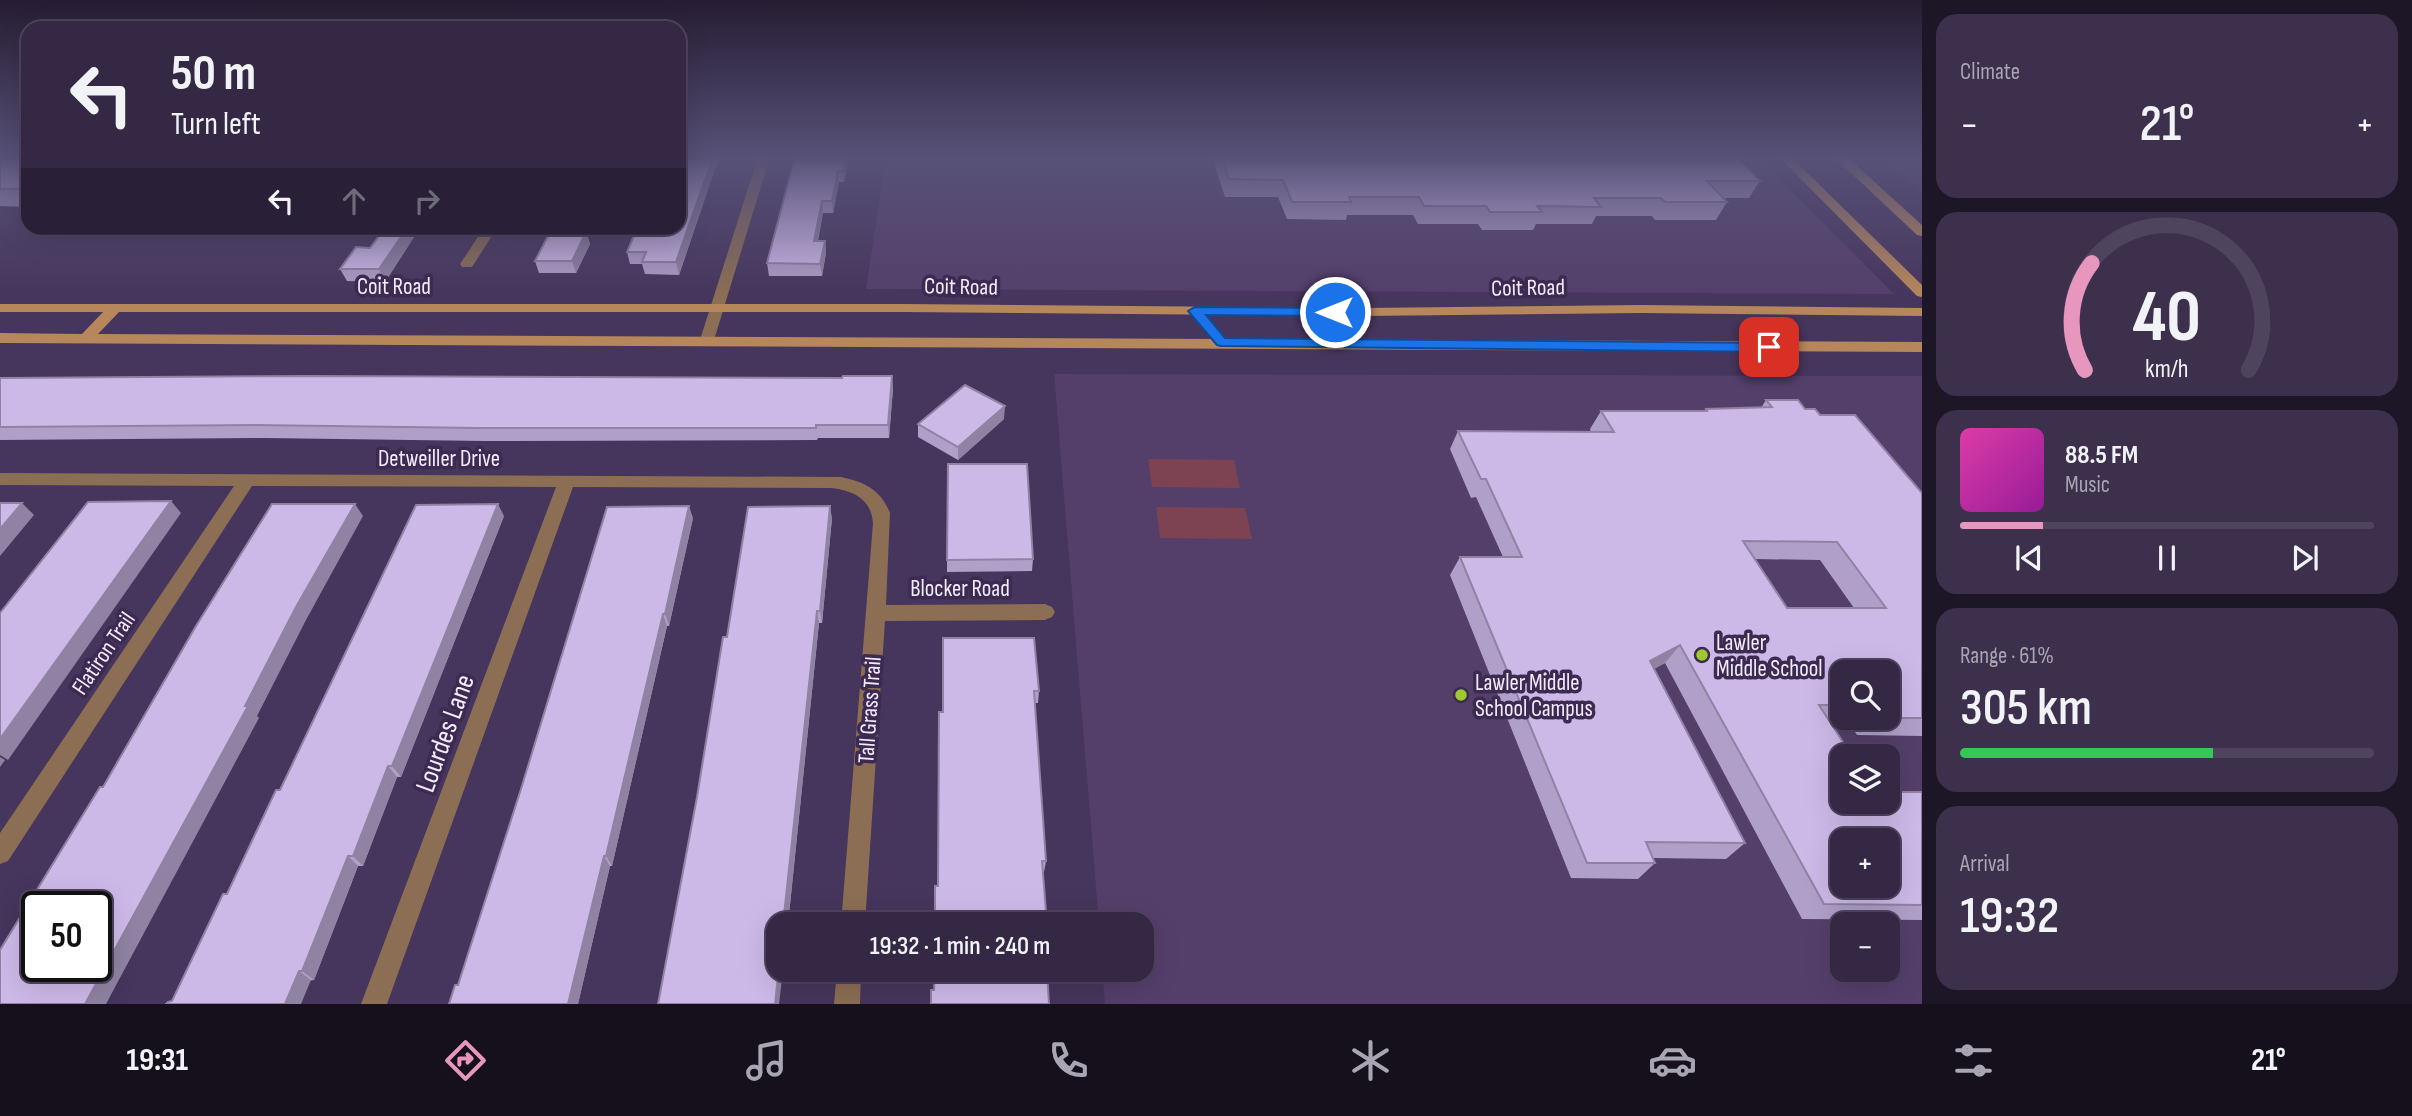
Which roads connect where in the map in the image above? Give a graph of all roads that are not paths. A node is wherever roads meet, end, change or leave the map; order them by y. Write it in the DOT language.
graph roads {
  1 [pos="749,204"];
  2 [pos="1832,204"];
  3 [pos="1891,204"];
  4 [pos="1922,232"];
  5 [pos="486,235"];
  6 [pos="467,264"];
  7 [pos="1922,293"];
  8 [pos="116,307"];
  9 [pos="0,308"];
  10 [pos="716,309"];
  11 [pos="1922,312"];
  12 [pos="1215,324"];
  13 [pos="0,338"];
  14 [pos="86,338"];
  15 [pos="707,340"];
  16 [pos="1922,347"];
  17 [pos="0,479"];
  18 [pos="247,480"];
  19 [pos="567,481"];
  20 [pos="873,498"];
  21 [pos="1045,612"];
  22 [pos="876,613"];
  23 [pos="0,853"];
  24 [pos="854,912"];
  25 [pos="848,982"];
  26 [pos="374,1004"];
  27 [pos="847,1004"];
  1 -- 10 [label="street"];
  2 -- 7 [label="main road"];
  3 -- 4 [label="main road"];
  5 -- 6 [label="street"];
  8 -- 9 [label="main road, Coit Road"];
  8 -- 10 [label="main road, Coit Road"];
  8 -- 14 [label="main road"];
  10 -- 12 [label="main road, Coit Road"];
  10 -- 15 [label="street"];
  11 -- 12 [label="main road, Coit Road"];
  12 -- 15 [label="main road, Coit Road"];
  12 -- 16 [label="main road, Coit Road"];
  13 -- 14 [label="main road, Coit Road"];
  14 -- 15 [label="main road, Coit Road"];
  17 -- 18 [label="street, Detweiller Drive"];
  18 -- 19 [label="street, Detweiller Drive"];
  18 -- 23 [label="street, Flatiron Trail"];
  19 -- 20 [label="street, Detweiller Drive"];
  19 -- 26 [label="street, Lourdes Lane"];
  20 -- 22 [label="street, Tall Grass Trail"];
  21 -- 22 [label="street, Blocker Road"];
  22 -- 24 [label="street, Tall Grass Trail"];
  25 -- 27 [label="street"];
}
